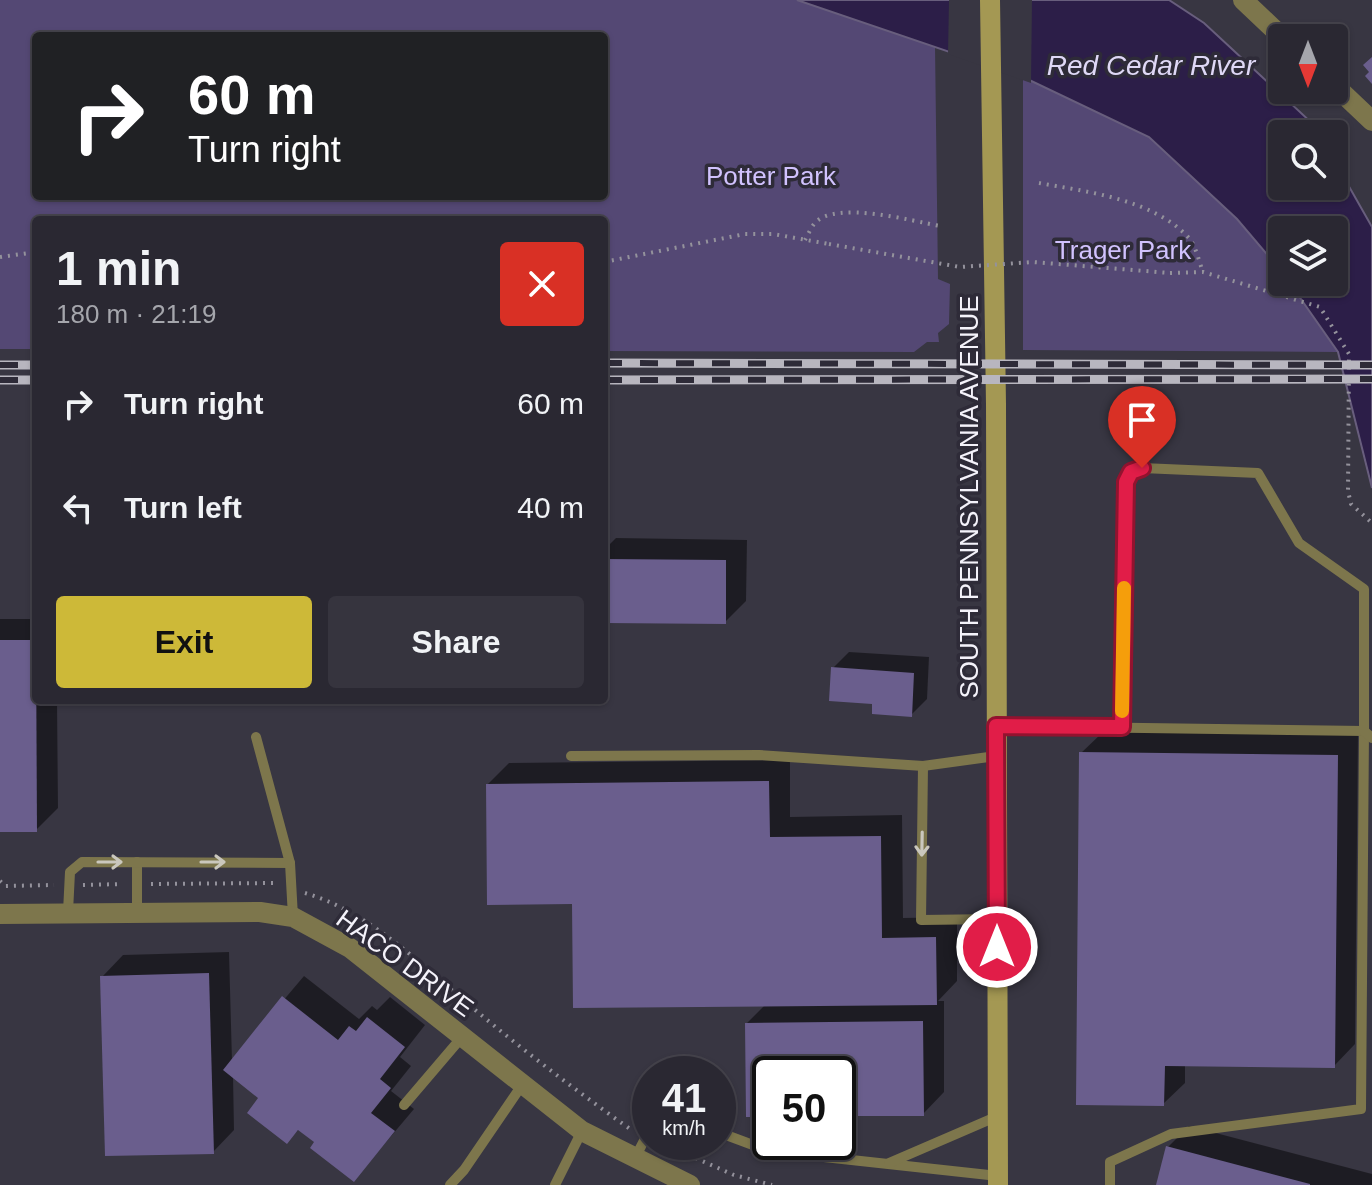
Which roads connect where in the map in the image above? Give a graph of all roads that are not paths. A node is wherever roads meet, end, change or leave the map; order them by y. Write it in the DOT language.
graph roads {
  1 [pos="990,0"];
  2 [pos="1243,0"];
  3 [pos="1268,24"];
  4 [pos="1348,98"];
  5 [pos="1372,121"];
  6 [pos="996,726"];
  7 [pos="1122,727"];
  8 [pos="1368,734"];
  9 [pos="256,737"];
  10 [pos="571,756"];
  11 [pos="996,756"];
  12 [pos="923,766"];
  13 [pos="137,862"];
  14 [pos="290,863"];
  15 [pos="68,912"];
  16 [pos="137,912"];
  17 [pos="0,914"];
  18 [pos="293,917"];
  19 [pos="997,919"];
  20 [pos="462,1037"];
  21 [pos="522,1085"];
  22 [pos="404,1105"];
  23 [pos="1367,1112"];
  24 [pos="998,1116"];
  25 [pos="582,1131"];
  26 [pos="736,1139"];
  27 [pos="632,1156"];
  28 [pos="639,1160"];
  29 [pos="886,1164"];
  30 [pos="998,1181"];
  31 [pos="450,1185"];
  32 [pos="555,1185"];
  33 [pos="690,1185"];
  34 [pos="1110,1185"];
  1 -- 6 [label="main road, SOUTH PENNSYLVANIA AVENUE"];
  2 -- 3 [label="street"];
  4 -- 5 [label="street"];
  6 -- 7 [label="lane"];
  6 -- 11 [label="main road, SOUTH PENNSYLVANIA AVENUE"];
  7 -- 8 [label="lane"];
  7 -- 8 [label="lane"];
  8 -- 23 [label="lane"];
  9 -- 14 [label="lane"];
  10 -- 12 [label="lane"];
  11 -- 12 [label="lane"];
  11 -- 19 [label="main road, SOUTH PENNSYLVANIA AVENUE"];
  12 -- 19 [label="lane, one-way"];
  13 -- 14 [label="lane, one-way"];
  15 -- 13 [label="lane, one-way"];
  13 -- 16 [label="lane"];
  14 -- 18 [label="lane"];
  15 -- 16 [label="street, HACO DRIVE"];
  15 -- 17 [label="street, HACO DRIVE"];
  16 -- 18 [label="street, HACO DRIVE"];
  18 -- 20 [label="street, HACO DRIVE"];
  19 -- 24 [label="main road, SOUTH PENNSYLVANIA AVENUE"];
  20 -- 21 [label="street, HACO DRIVE"];
  20 -- 22 [label="lane"];
  21 -- 25 [label="street, HACO DRIVE"];
  21 -- 31 [label="lane"];
  23 -- 34 [label="lane"];
  24 -- 29 [label="lane"];
  24 -- 30 [label="main road, SOUTH PENNSYLVANIA AVENUE"];
  25 -- 27 [label="street, HACO DRIVE"];
  25 -- 32 [label="lane"];
  26 -- 29 [label="lane"];
  28 -- 33 [label="street, HACO DRIVE"];
  29 -- 30 [label="lane"];
}
